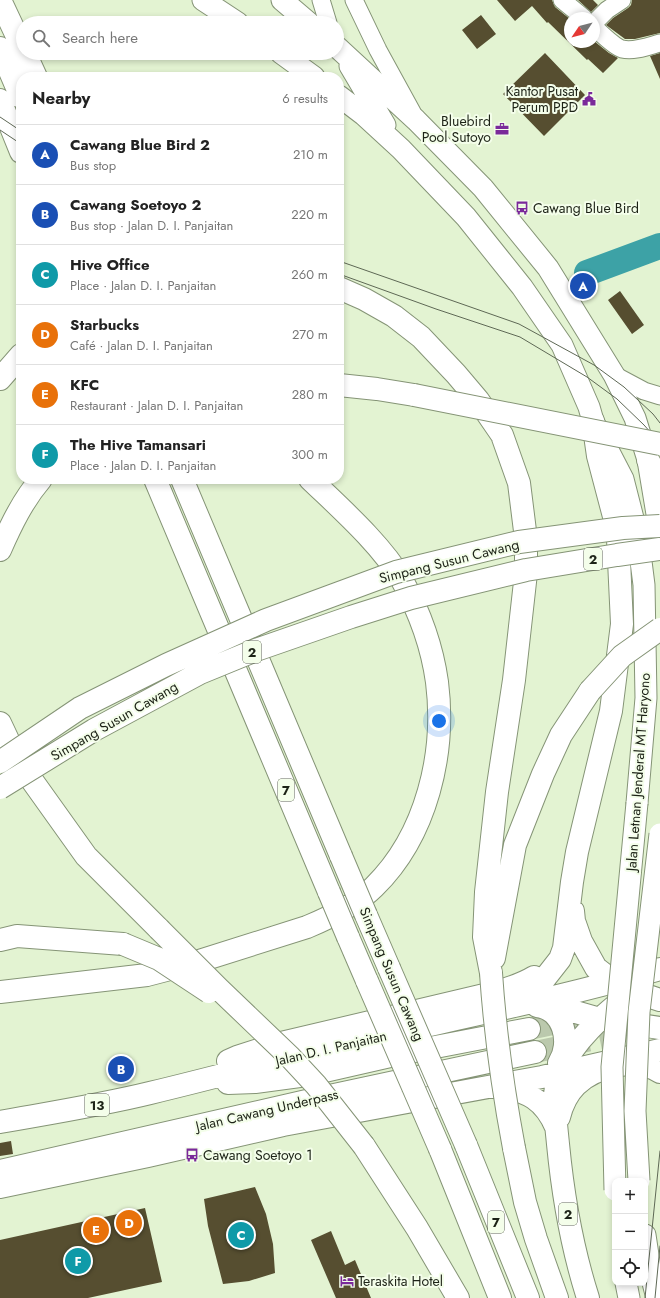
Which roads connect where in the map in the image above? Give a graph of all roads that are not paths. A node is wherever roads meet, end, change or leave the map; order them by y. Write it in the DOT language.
graph roads {
  1 [pos="0,0"];
  2 [pos="204,0"];
  3 [pos="282,0"];
  4 [pos="321,0"];
  5 [pos="354,0"];
  6 [pos="622,0"];
  7 [pos="568,2"];
  8 [pos="578,12"];
  9 [pos="228,16"];
  10 [pos="301,16"];
  11 [pos="326,16"];
  12 [pos="600,17"];
  13 [pos="600,32"];
  14 [pos="16,34"];
  15 [pos="660,43"];
  16 [pos="0,48"];
  17 [pos="344,52"];
  18 [pos="344,56"];
  19 [pos="28,60"];
  20 [pos="291,60"];
  21 [pos="34,72"];
  22 [pos="307,72"];
  23 [pos="16,85"];
  24 [pos="0,100"];
  25 [pos="344,100"];
  26 [pos="416,120"];
  27 [pos="16,140"];
  28 [pos="401,149"];
  29 [pos="344,290"];
  30 [pos="16,361"];
  31 [pos="614,375"];
  32 [pos="0,379"];
  33 [pos="344,386"];
  34 [pos="660,396"];
  35 [pos="593,421"];
  36 [pos="654,452"];
  37 [pos="660,481"];
  38 [pos="36,484"];
  39 [pos="158,484"];
  40 [pos="184,484"];
  41 [pos="315,484"];
  42 [pos="660,526"];
  43 [pos="660,532"];
  44 [pos="660,549"];
  45 [pos="0,550"];
  46 [pos="660,629"];
  47 [pos="0,723"];
  48 [pos="0,762"];
  49 [pos="0,788"];
  50 [pos="660,834"];
  51 [pos="572,882"];
  52 [pos="569,915"];
  53 [pos="0,940"];
  54 [pos="585,948"];
  55 [pos="660,951"];
  56 [pos="660,969"];
  57 [pos="660,972"];
  58 [pos="491,973"];
  59 [pos="623,987"];
  60 [pos="0,992"];
  61 [pos="546,999"];
  62 [pos="660,1000"];
  63 [pos="513,1007"];
  64 [pos="600,1020"];
  65 [pos="254,1023"];
  66 [pos="660,1028"];
  67 [pos="529,1029"];
  68 [pos="660,1050"];
  69 [pos="534,1052"];
  70 [pos="660,1072"];
  71 [pos="550,1075"];
  72 [pos="193,1082"];
  73 [pos="474,1089"];
  74 [pos="0,1122"];
  75 [pos="556,1128"];
  76 [pos="0,1171"];
  77 [pos="615,1178"];
  78 [pos="639,1178"];
  79 [pos="0,1187"];
  80 [pos="647,1250"];
  81 [pos="627,1286"];
  82 [pos="458,1298"];
  83 [pos="500,1298"];
  84 [pos="528,1298"];
  85 [pos="557,1298"];
  86 [pos="588,1298"];
  87 [pos="629,1298"];
  88 [pos="657,1298"];
  1 -- 14 [label="highway"];
  2 -- 9 [label="main road"];
  3 -- 10 [label="main road"];
  4 -- 11 [label="street"];
  5 -- 26 [label="street"];
  6 -- 12 [label="street"];
  7 -- 8 [label="street"];
  13 -- 15 [label="street"];
  16 -- 23 [label="highway"];
  17 -- 26 [label="main road"];
  18 -- 28 [label="main road"];
  19 -- 21 [label="highway"];
  20 -- 22 [label="main road"];
  24 -- 27 [label="highway"];
  25 -- 28 [label="main road, Jalan Letnan Jenderal MT Haryono"];
  26 -- 31 [label="main road"];
  28 -- 35 [label="main road, Jalan Letnan Jenderal MT Haryono"];
  29 -- 58 [label="highway"];
  30 -- 32 [label="highway"];
  31 -- 34 [label="street"];
  31 -- 36 [label="main road"];
  33 -- 36 [label="highway, bridge"];
  35 -- 51 [label="highway"];
  35 -- 77 [label="main road, Jalan Letnan Jenderal MT Haryono, bridge"];
  36 -- 37 [label="highway"];
  36 -- 43 [label="main road"];
  38 -- 45 [label="highway"];
  39 -- 83 [label="highway, Simpang Susun Cawang / 7, bridge"];
  40 -- 84 [label="highway, Simpang Susun Cawang / 7, bridge"];
  41 -- 60 [label="highway"];
  42 -- 48 [label="highway, Simpang Susun Cawang / 2, bridge"];
  44 -- 49 [label="highway, Simpang Susun Cawang / 2, bridge"];
  46 -- 58 [label="highway, bridge"];
  47 -- 65 [label="highway, bridge"];
  50 -- 78 [label="main road, Jalan Letnan Jenderal MT Haryono, bridge"];
  51 -- 52 [label="highway"];
  51 -- 54 [label="highway"];
  52 -- 63 [label="highway"];
  52 -- 72 [label="highway"];
  53 -- 65 [label="highway, bridge"];
  54 -- 55 [label="highway"];
  54 -- 59 [label="highway"];
  56 -- 59 [label="highway, Jalan D. I. Panjaitan"];
  57 -- 59 [label="highway"];
  58 -- 85 [label="highway, bridge"];
  59 -- 61 [label="highway, Jalan D. I. Panjaitan"];
  59 -- 62 [label="highway"];
  59 -- 64 [label="highway"];
  61 -- 63 [label="highway, Jalan D. I. Panjaitan"];
  61 -- 64 [label="highway"];
  63 -- 71 [label="highway"];
  63 -- 72 [label="highway, Jalan D. I. Panjaitan"];
  64 -- 66 [label="highway"];
  64 -- 71 [label="highway"];
  65 -- 82 [label="highway, bridge"];
  67 -- 72 [label="highway, Jalan Cawang Underpass"];
  68 -- 71 [label="highway"];
  69 -- 76 [label="highway, Jalan Cawang Underpass"];
  70 -- 75 [label="highway"];
  71 -- 73 [label="highway"];
  71 -- 75 [label="highway, 2"];
  72 -- 74 [label="highway, Jalan D. I. Panjaitan / 13"];
  73 -- 75 [label="highway"];
  73 -- 79 [label="highway"];
  75 -- 86 [label="highway, 2"];
  80 -- 88 [label="main road"];
  81 -- 87 [label="main road"];
}
